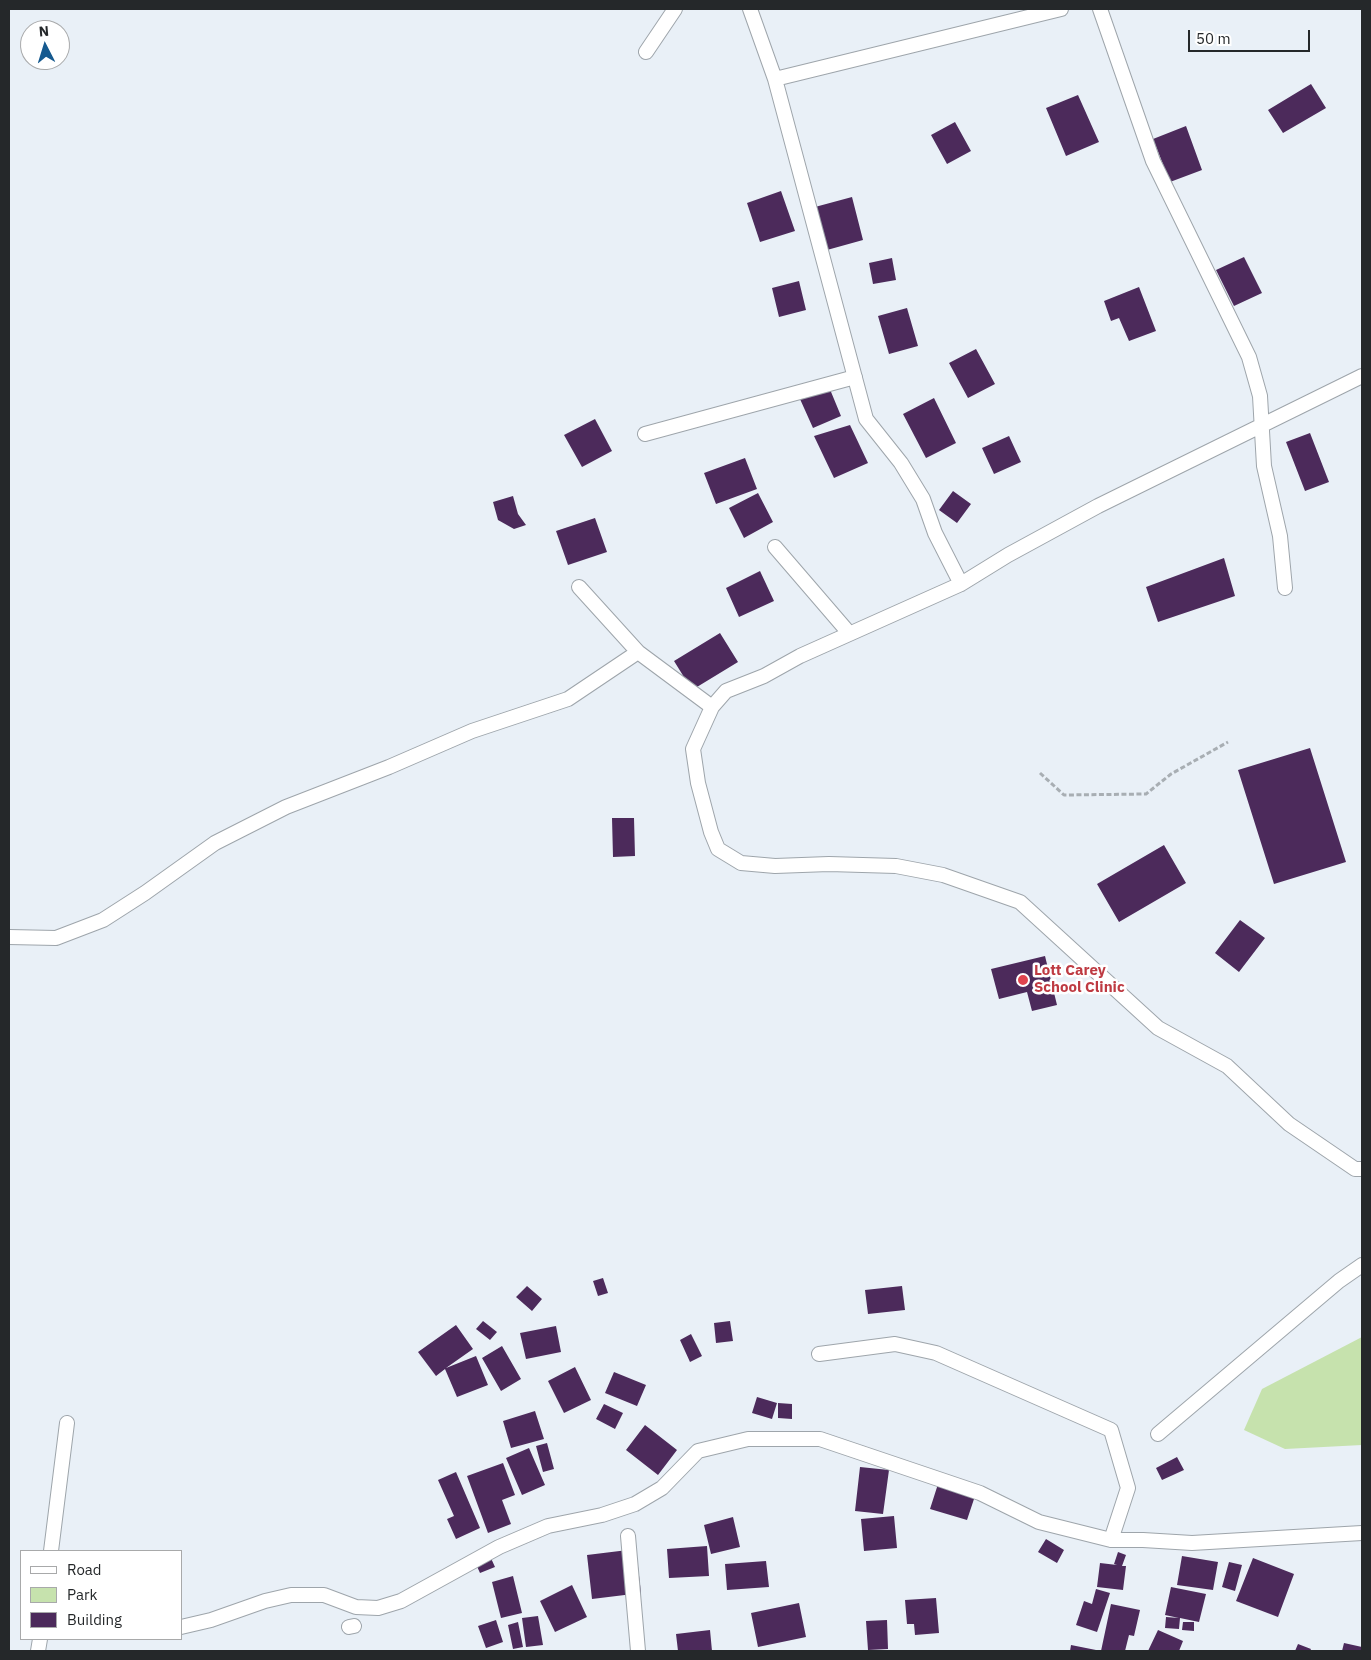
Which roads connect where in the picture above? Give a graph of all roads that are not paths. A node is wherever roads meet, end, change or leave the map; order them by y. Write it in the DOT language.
graph roads {
  1 [pos="675,9"];
  2 [pos="750,9"];
  3 [pos="1061,9"];
  4 [pos="1100,9"];
  5 [pos="646,52"];
  6 [pos="776,80"];
  7 [pos="1362,376"];
  8 [pos="855,377"];
  9 [pos="1262,425"];
  10 [pos="644,434"];
  11 [pos="775,546"];
  12 [pos="962,584"];
  13 [pos="579,587"];
  14 [pos="1285,588"];
  15 [pos="850,634"];
  16 [pos="638,652"];
  17 [pos="712,707"];
  18 [pos="9,937"];
  19 [pos="1362,1169"];
  20 [pos="1362,1265"];
  21 [pos="819,1354"];
  22 [pos="67,1423"];
  23 [pos="1158,1434"];
  24 [pos="1362,1533"];
  25 [pos="628,1536"];
  26 [pos="1111,1540"];
  27 [pos="51,1550"];
  28 [pos="182,1627"];
  29 [pos="638,1651"];
  1 -- 5 [label="street"];
  2 -- 6 [label="street"];
  3 -- 6 [label="street"];
  4 -- 9 [label="street"];
  6 -- 8 [label="street"];
  7 -- 9 [label="street"];
  8 -- 10 [label="street"];
  8 -- 12 [label="street"];
  9 -- 12 [label="street"];
  9 -- 14 [label="street"];
  11 -- 15 [label="street"];
  12 -- 15 [label="street"];
  13 -- 16 [label="street"];
  15 -- 17 [label="street"];
  16 -- 17 [label="street"];
  16 -- 18 [label="street"];
  17 -- 19 [label="street"];
  20 -- 23 [label="street"];
  21 -- 26 [label="street"];
  22 -- 27 [label="street"];
  24 -- 26 [label="street"];
  25 -- 29 [label="street"];
  26 -- 28 [label="street"];
}
